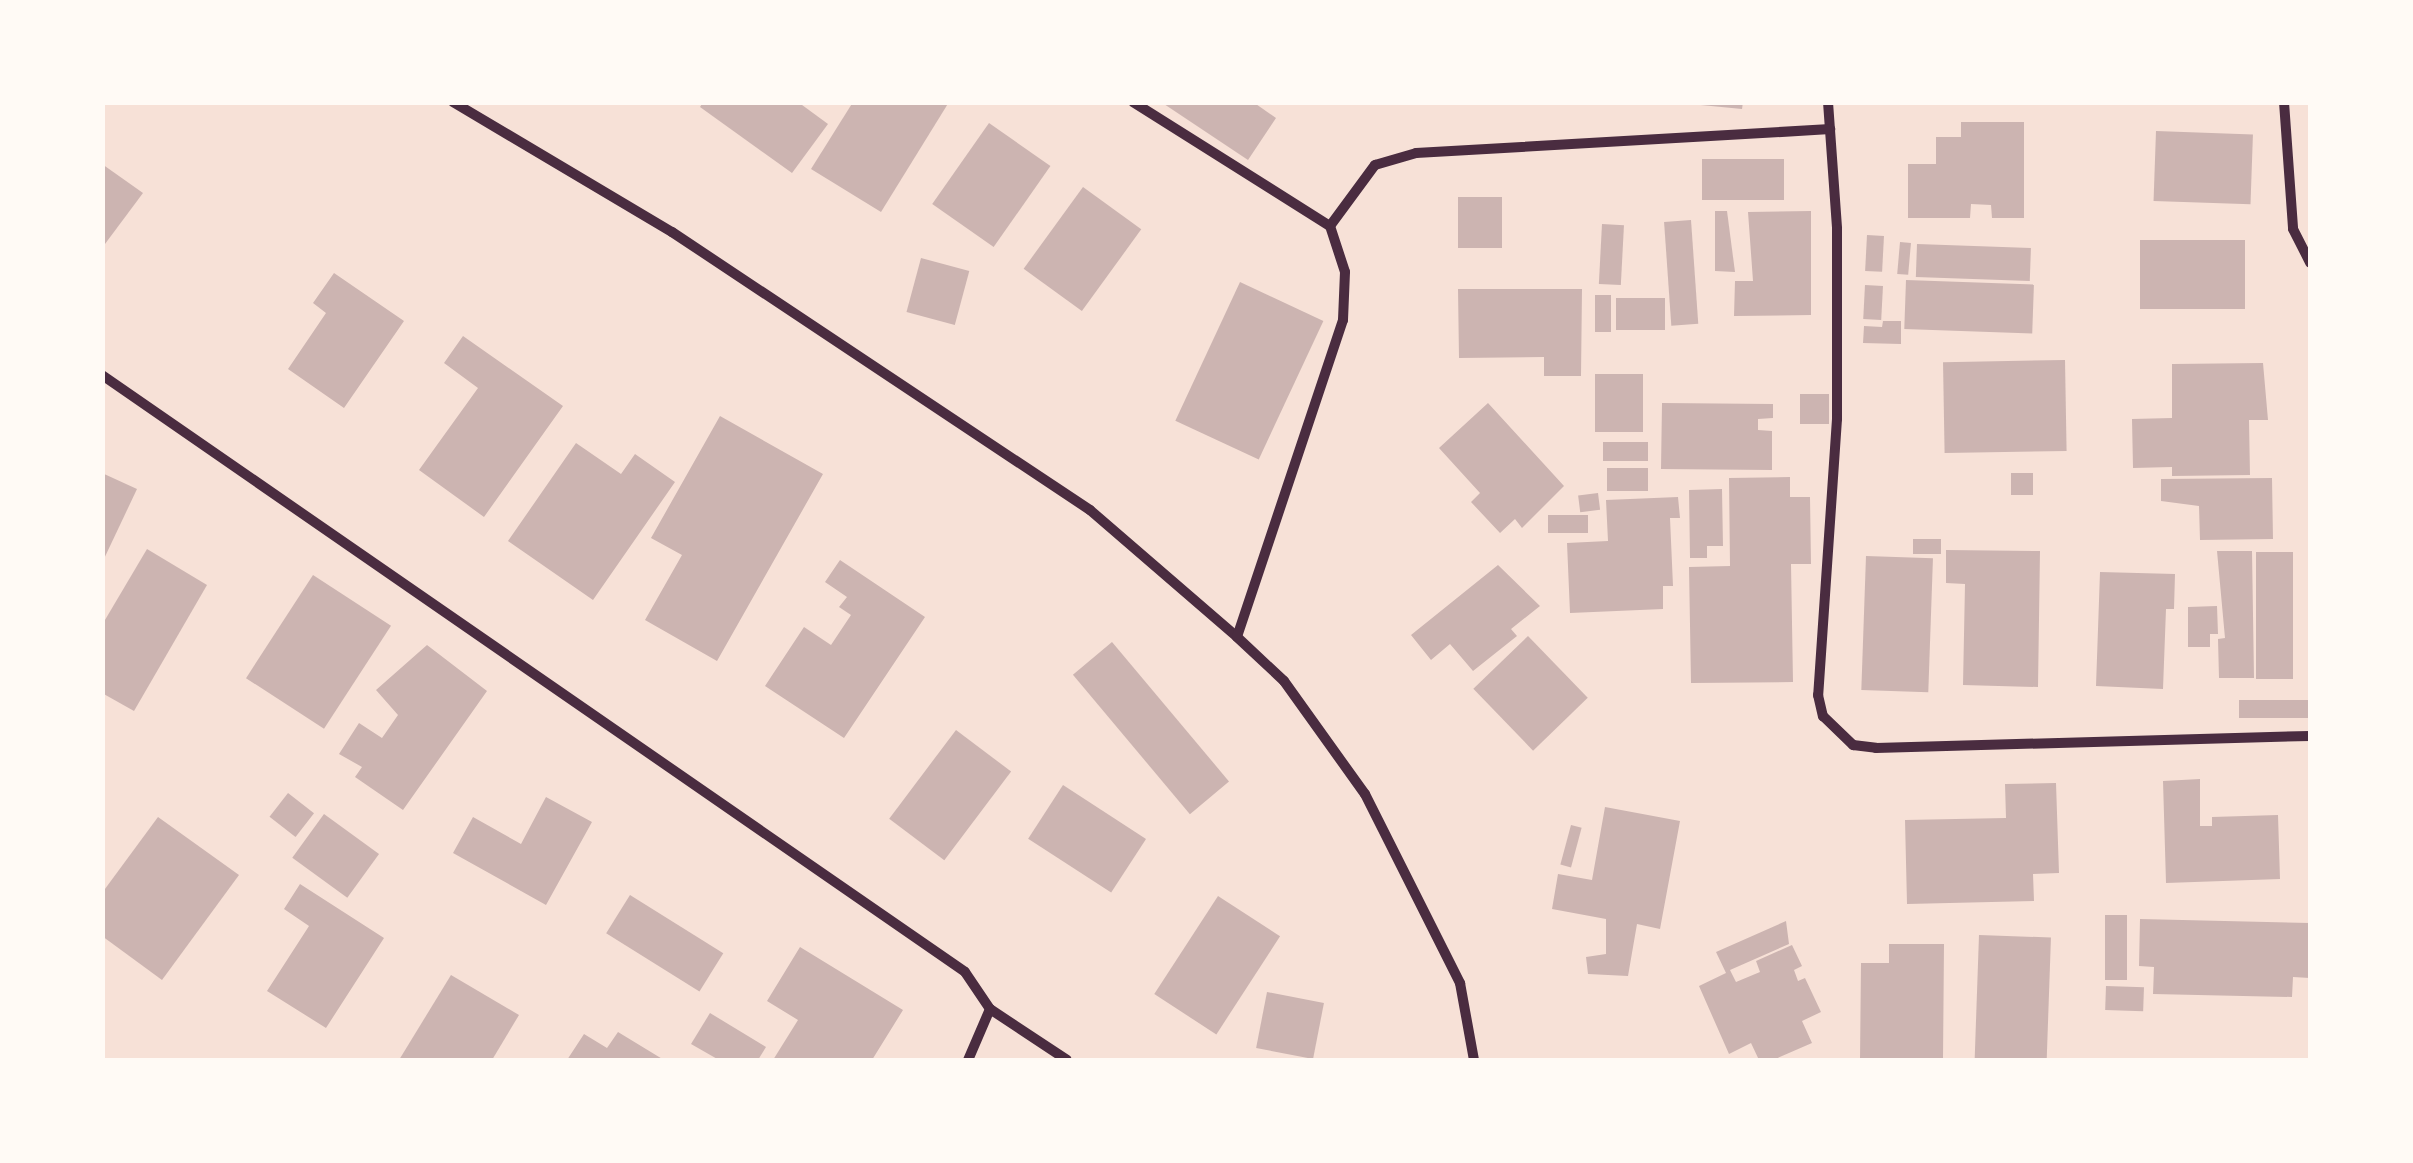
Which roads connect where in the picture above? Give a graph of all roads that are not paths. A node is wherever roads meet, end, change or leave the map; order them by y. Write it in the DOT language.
graph roads {
  1 [pos="453,102"];
  2 [pos="1132,102"];
  3 [pos="1828,102"];
  4 [pos="2284,102"];
  5 [pos="1830,129"];
  6 [pos="1330,226"];
  7 [pos="2310,263"];
  8 [pos="102,376"];
  9 [pos="1237,637"];
  10 [pos="2310,736"];
  11 [pos="990,1009"];
  12 [pos="968,1060"];
  13 [pos="1066,1060"];
  14 [pos="1474,1060"];
  1 -- 9 [label="street"];
  2 -- 6 [label="street"];
  3 -- 5 [label="street"];
  4 -- 7 [label="street"];
  5 -- 6 [label="street"];
  5 -- 10 [label="street"];
  6 -- 9 [label="street"];
  8 -- 11 [label="street"];
  9 -- 14 [label="street"];
  11 -- 12 [label="street"];
  11 -- 13 [label="street"];
}
